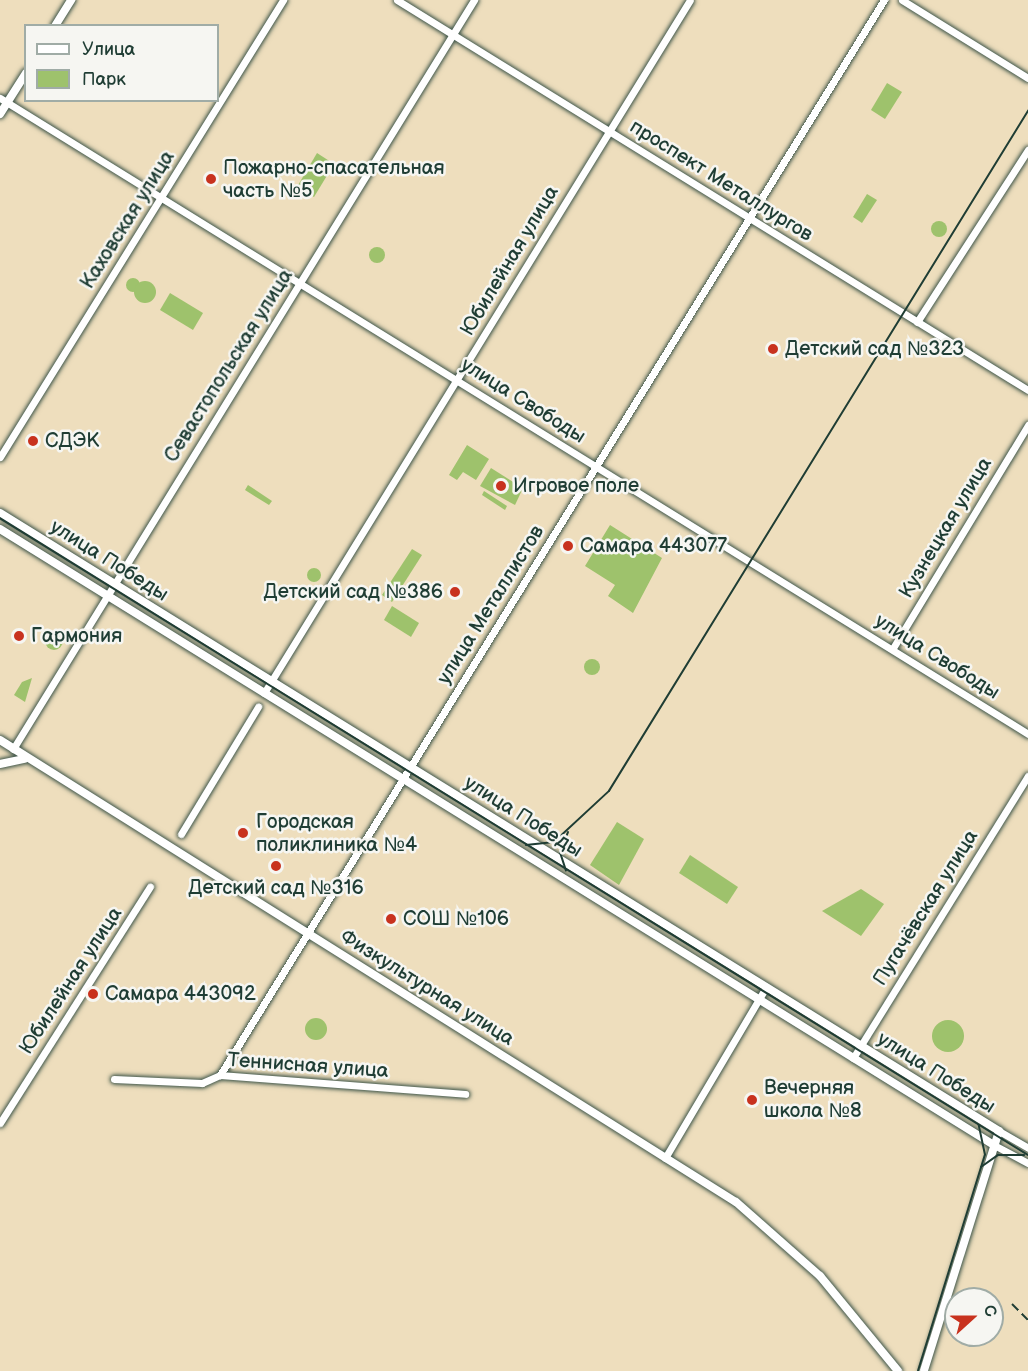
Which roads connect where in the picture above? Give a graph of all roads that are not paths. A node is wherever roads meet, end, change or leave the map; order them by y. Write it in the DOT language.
graph roads {
  1 [pos="71,0"];
  2 [pos="283,0"];
  3 [pos="397,0"];
  4 [pos="474,0"];
  5 [pos="690,0"];
  6 [pos="884,0"];
  7 [pos="902,0"];
  8 [pos="56,24"];
  9 [pos="452,34"];
  10 [pos="24,75"];
  11 [pos="1028,78"];
  12 [pos="4,100"];
  13 [pos="0,114"];
  14 [pos="608,131"];
  15 [pos="1028,150"];
  16 [pos="162,197"];
  17 [pos="750,218"];
  18 [pos="300,282"];
  19 [pos="917,322"];
  20 [pos="458,380"];
  21 [pos="1028,390"];
  22 [pos="1028,425"];
  23 [pos="0,457"];
  24 [pos="597,465"];
  25 [pos="0,513"];
  26 [pos="0,529"];
  27 [pos="112,582"];
  28 [pos="106,594"];
  29 [pos="893,648"];
  30 [pos="271,680"];
  31 [pos="264,693"];
  32 [pos="258,707"];
  33 [pos="1028,734"];
  34 [pos="6,744"];
  35 [pos="24,759"];
  36 [pos="3,763"];
  37 [pos="410,767"];
  38 [pos="1028,776"];
  39 [pos="403,778"];
  40 [pos="181,834"];
  41 [pos="150,887"];
  42 [pos="307,933"];
  43 [pos="766,987"];
  44 [pos="760,1000"];
  45 [pos="860,1045"];
  46 [pos="853,1058"];
  47 [pos="220,1075"];
  48 [pos="114,1079"];
  49 [pos="465,1094"];
  50 [pos="0,1123"];
  51 [pos="999,1131"];
  52 [pos="994,1145"];
  53 [pos="1028,1148"];
  54 [pos="665,1158"];
  55 [pos="1028,1163"];
  56 [pos="898,1371"];
  57 [pos="924,1371"];
  1 -- 8 [label="main road"];
  2 -- 16 [label="street, Каховская улица"];
  3 -- 9 [label="street, проспект Металлургов"];
  4 -- 9 [label="street, Севастопольская улица"];
  5 -- 14 [label="street, Юбилейная улица"];
  6 -- 17 [label="street, улица Металлистов"];
  7 -- 11 [label="street"];
  9 -- 14 [label="street, проспект Металлургов"];
  9 -- 18 [label="street, Севастопольская улица"];
  10 -- 12 [label="main road"];
  12 -- 13 [label="main road"];
  12 -- 16 [label="street, улица Свободы"];
  14 -- 17 [label="street, проспект Металлургов"];
  14 -- 20 [label="street, Юбилейная улица"];
  15 -- 19 [label="street"];
  16 -- 18 [label="street, улица Свободы"];
  16 -- 23 [label="street, Каховская улица"];
  17 -- 19 [label="street, проспект Металлургов"];
  17 -- 24 [label="street, улица Металлистов"];
  18 -- 20 [label="street, улица Свободы"];
  18 -- 27 [label="street, Севастопольская улица"];
  19 -- 21 [label="street, проспект Металлургов"];
  20 -- 24 [label="street, улица Свободы"];
  20 -- 30 [label="street, Юбилейная улица"];
  22 -- 29 [label="street, Кузнецкая улица"];
  24 -- 29 [label="street, улица Свободы"];
  24 -- 37 [label="street, улица Металлистов"];
  25 -- 27 [label="main road, улица Победы"];
  26 -- 28 [label="main road, улица Победы"];
  27 -- 28 [label="street, Севастопольская улица"];
  27 -- 30 [label="main road, улица Победы"];
  28 -- 31 [label="main road, улица Победы"];
  28 -- 34 [label="street, Севастопольская улица"];
  29 -- 33 [label="street, улица Свободы"];
  30 -- 31 [label="street, Юбилейная улица"];
  30 -- 37 [label="main road, улица Победы"];
  31 -- 39 [label="main road, улица Победы"];
  32 -- 40 [label="street"];
  34 -- 35 [label="main road, Физкультурная улица"];
  34 -- 36 [label="main road"];
  35 -- 36 [label="main road"];
  35 -- 42 [label="main road, Физкультурная улица"];
  37 -- 39 [label="street, улица Металлистов"];
  37 -- 43 [label="main road, улица Победы"];
  38 -- 45 [label="street, Пугачёвская улица"];
  39 -- 42 [label="street, улица Металлистов"];
  39 -- 44 [label="main road, улица Победы"];
  41 -- 50 [label="street, Юбилейная улица"];
  42 -- 47 [label="street, улица Металлистов"];
  42 -- 54 [label="main road, Физкультурная улица"];
  43 -- 44 [label="street"];
  43 -- 45 [label="main road, улица Победы"];
  44 -- 46 [label="main road, улица Победы"];
  44 -- 54 [label="street"];
  45 -- 46 [label="street, Пугачёвская улица"];
  45 -- 51 [label="main road, улица Победы"];
  46 -- 52 [label="main road, улица Победы"];
  47 -- 48 [label="street, Теннисная улица"];
  47 -- 49 [label="street, Теннисная улица"];
  51 -- 52 [label="main road"];
  51 -- 53 [label="street, улица Победы"];
  52 -- 55 [label="street, улица Победы"];
  52 -- 57 [label="main road"];
  54 -- 56 [label="main road, Физкультурная улица"];
}
